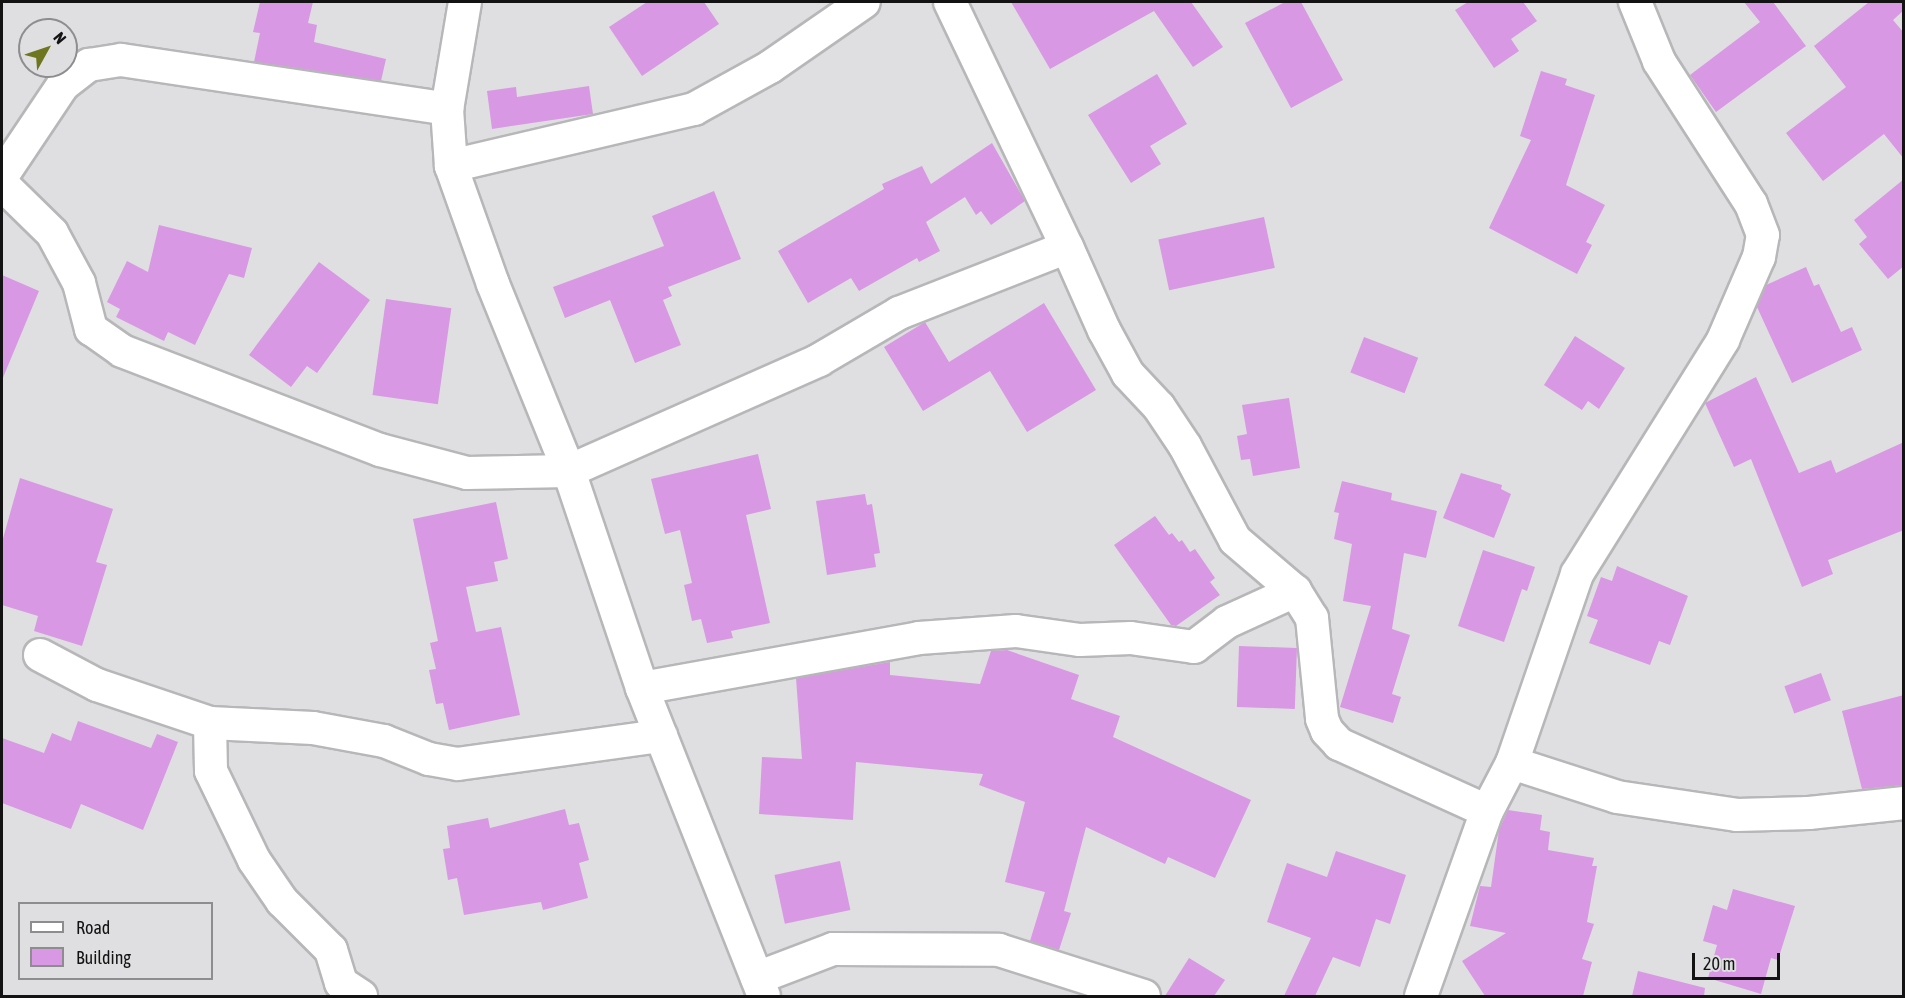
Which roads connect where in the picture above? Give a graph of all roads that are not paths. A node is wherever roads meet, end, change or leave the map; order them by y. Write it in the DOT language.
graph roads {
  1 [pos="465,2"];
  2 [pos="864,2"];
  3 [pos="950,2"];
  4 [pos="1635,2"];
  5 [pos="447,109"];
  6 [pos="451,166"];
  7 [pos="2,176"];
  8 [pos="2,184"];
  9 [pos="1067,246"];
  10 [pos="569,471"];
  11 [pos="1295,591"];
  12 [pos="40,655"];
  13 [pos="642,688"];
  14 [pos="210,723"];
  15 [pos="661,736"];
  16 [pos="1512,763"];
  17 [pos="1904,803"];
  18 [pos="1487,811"];
  19 [pos="760,987"];
  20 [pos="344,992"];
  21 [pos="1144,996"];
  22 [pos="1421,996"];
  1 -- 5 [label="street"];
  2 -- 6 [label="street"];
  3 -- 9 [label="street"];
  4 -- 16 [label="street"];
  5 -- 6 [label="street"];
  5 -- 7 [label="street"];
  6 -- 10 [label="street"];
  8 -- 10 [label="street"];
  9 -- 10 [label="street"];
  9 -- 11 [label="street"];
  10 -- 13 [label="street"];
  11 -- 13 [label="street"];
  11 -- 18 [label="street"];
  12 -- 14 [label="street"];
  13 -- 15 [label="street"];
  14 -- 15 [label="street"];
  14 -- 20 [label="street"];
  15 -- 19 [label="street"];
  16 -- 17 [label="street"];
  16 -- 18 [label="street"];
  18 -- 22 [label="street"];
  19 -- 21 [label="street"];
}
